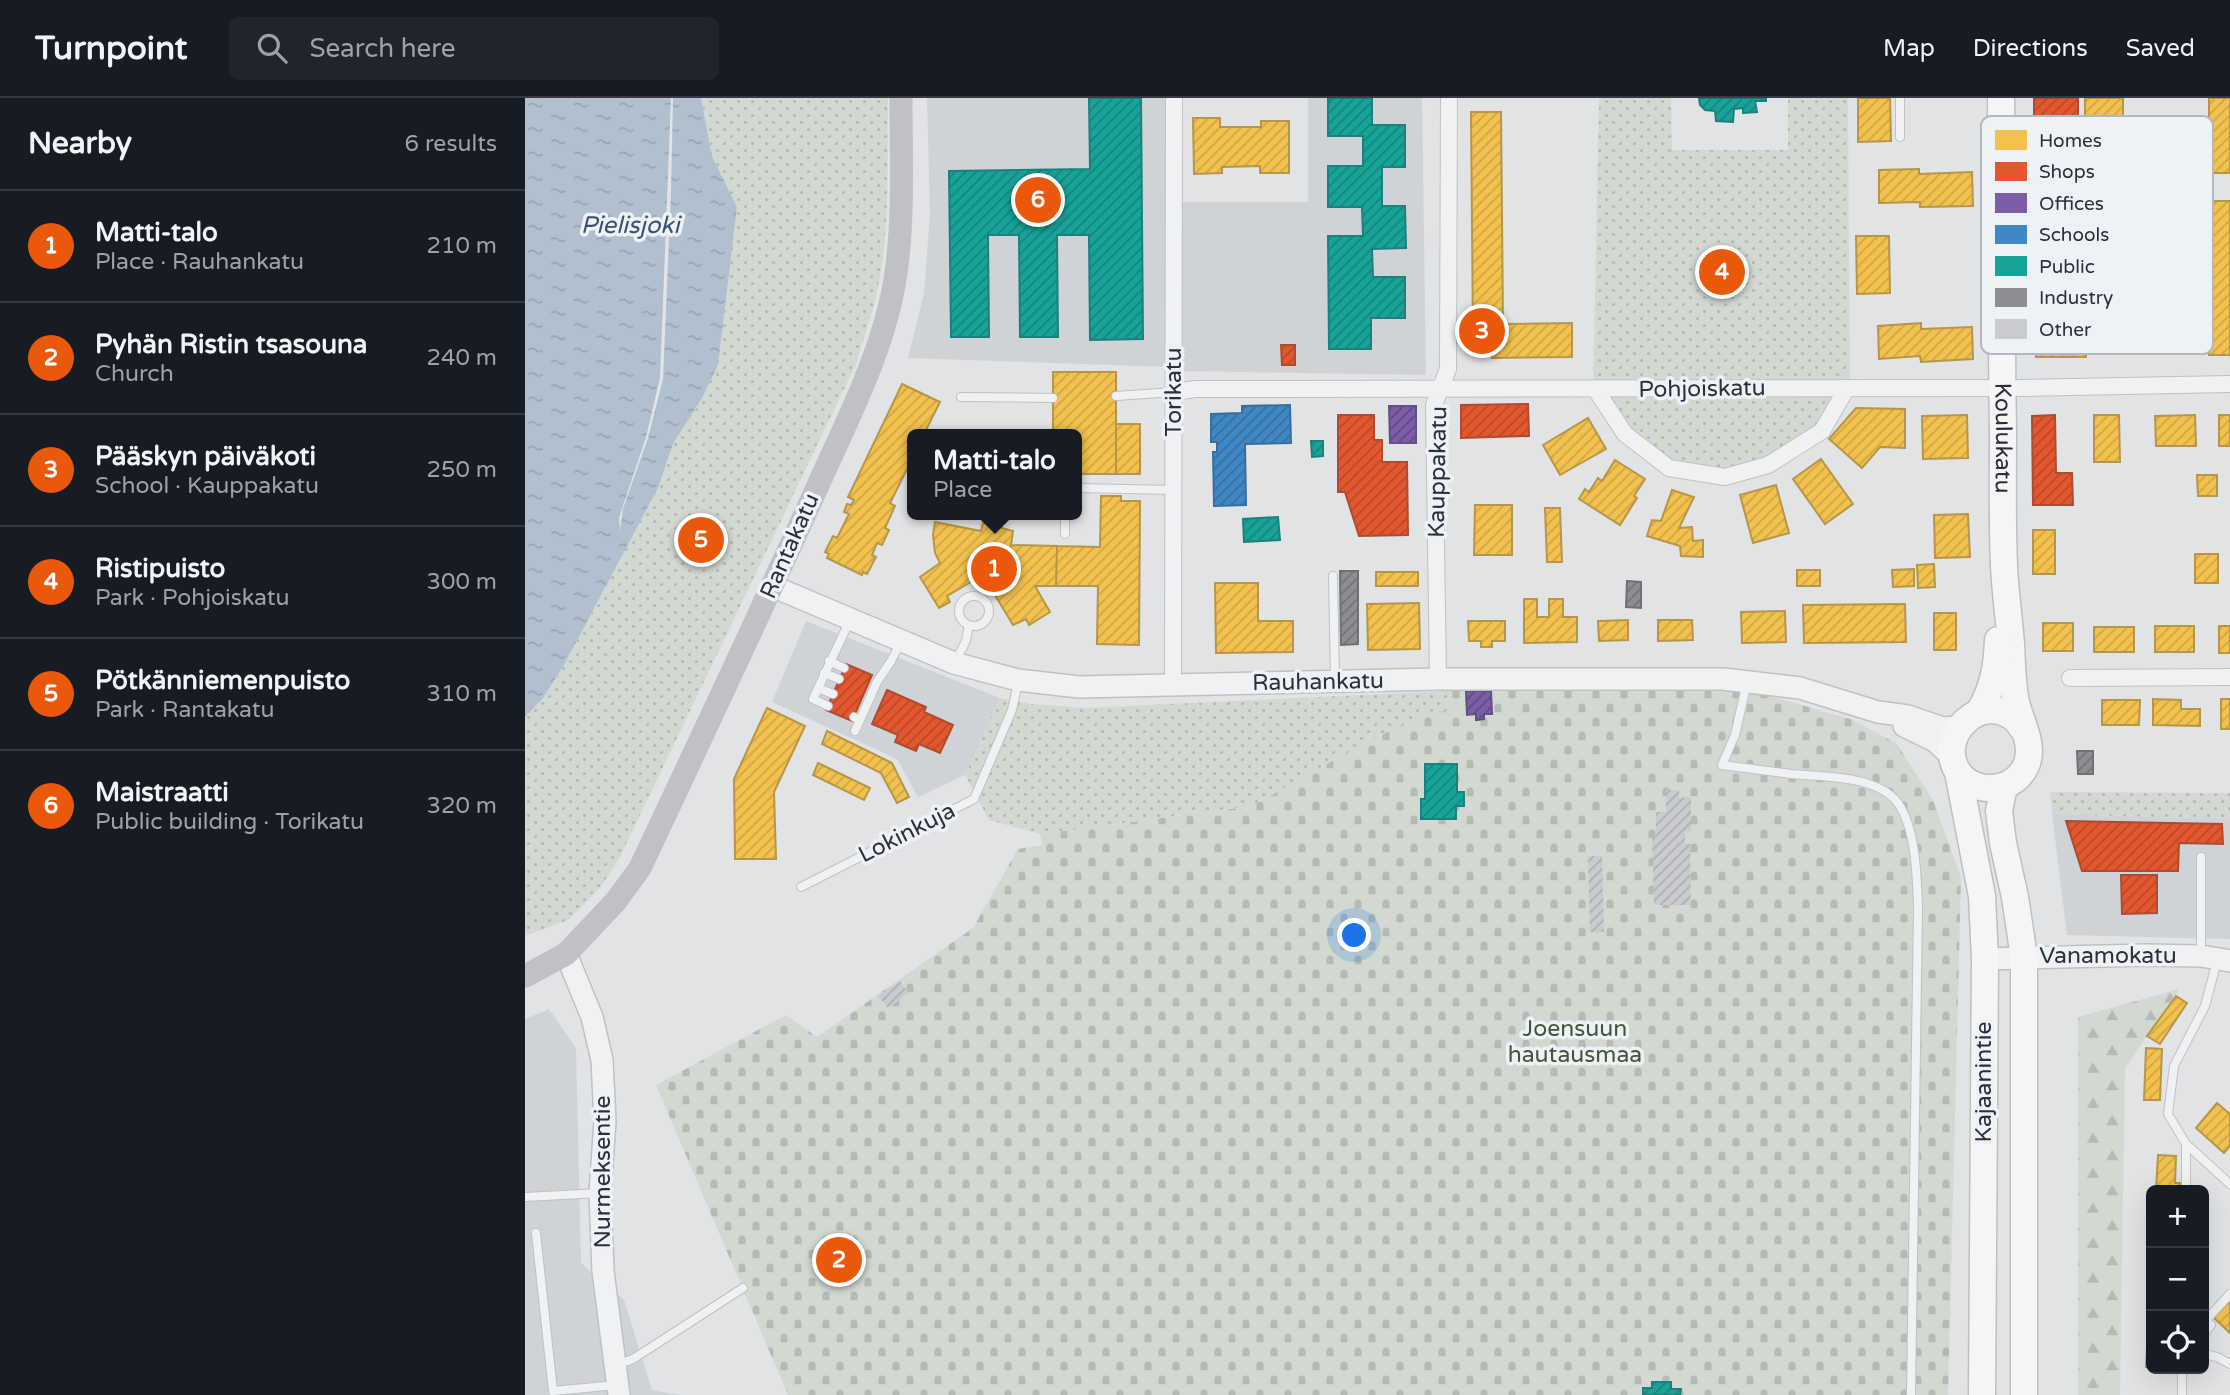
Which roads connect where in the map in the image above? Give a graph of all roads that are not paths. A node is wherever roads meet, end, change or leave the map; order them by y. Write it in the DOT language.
graph roads {
  1 [pos="901,98"];
  2 [pos="1174,98"];
  3 [pos="1449,98"];
  4 [pos="1900,98"];
  5 [pos="2001,98"];
  6 [pos="2001,116"];
  7 [pos="1900,137"];
  8 [pos="2002,354"];
  9 [pos="2230,384"];
  10 [pos="1847,388"];
  11 [pos="2002,388"];
  12 [pos="1441,390"];
  13 [pos="1596,390"];
  14 [pos="1174,391"];
  15 [pos="1116,396"];
  16 [pos="961,397"];
  17 [pos="1053,398"];
  18 [pos="1082,488"];
  19 [pos="1174,490"];
  20 [pos="1065,520"];
  21 [pos="1065,534"];
  22 [pos="2004,565"];
  23 [pos="1333,576"];
  24 [pos="772,586"];
  25 [pos="850,620"];
  26 [pos="969,625"];
  27 [pos="901,642"];
  28 [pos="829,662"];
  29 [pos="954,663"];
  30 [pos="844,668"];
  31 [pos="824,673"];
  32 [pos="2230,677"];
  33 [pos="2070,678"];
  34 [pos="1439,679"];
  35 [pos="839,680"];
  36 [pos="1019,680"];
  37 [pos="1335,681"];
  38 [pos="1747,682"];
  39 [pos="1173,685"];
  40 [pos="818,688"];
  41 [pos="833,694"];
  42 [pos="828,706"];
  43 [pos="1878,712"];
  44 [pos="1968,719"];
  45 [pos="855,731"];
  46 [pos="2025,732"];
  47 [pos="1955,765"];
  48 [pos="2004,786"];
  49 [pos="2201,857"];
  50 [pos="801,887"];
  51 [pos="566,954"];
  52 [pos="2024,957"];
  53 [pos="2216,958"];
  54 [pos="1985,960"];
  55 [pos="525,976"];
  56 [pos="2186,1144"];
  57 [pos="2230,1184"];
  58 [pos="2186,1185"];
  59 [pos="600,1193"];
  60 [pos="525,1197"];
  61 [pos="536,1233"];
  62 [pos="743,1288"];
  63 [pos="2230,1294"];
  64 [pos="2209,1315"];
  65 [pos="2209,1355"];
  66 [pos="2230,1364"];
  67 [pos="2182,1374"];
  68 [pos="616,1382"];
  69 [pos="1910,1395"];
  70 [pos="1982,1395"];
  71 [pos="2024,1395"];
  72 [pos="2182,1395"];
  1 -- 24 [label="main road, Rantakatu"];
  2 -- 14 [label="street, Torikatu"];
  3 -- 12 [label="street, Kauppakatu"];
  4 -- 7 [label="lane"];
  5 -- 6 [label="main road, Koulukatu"];
  8 -- 11 [label="main road, Koulukatu"];
  9 -- 11 [label="street, Pohjoiskatu"];
  10 -- 11 [label="street, Pohjoiskatu"];
  10 -- 13 [label="street, Pohjoiskatu"];
  10 -- 13 [label="street"];
  11 -- 22 [label="main road, Koulukatu"];
  12 -- 13 [label="street, Pohjoiskatu"];
  12 -- 14 [label="street, Pohjoiskatu"];
  12 -- 34 [label="street, Kauppakatu"];
  14 -- 15 [label="lane"];
  14 -- 19 [label="street, Torikatu"];
  16 -- 17 [label="lane"];
  18 -- 19 [label="lane"];
  19 -- 39 [label="street, Torikatu"];
  20 -- 21 [label="lane"];
  22 -- 44 [label="main road, Koulukatu"];
  22 -- 46 [label="main road, Koulukatu"];
  23 -- 37 [label="lane"];
  24 -- 25 [label="street, Rauhankatu"];
  24 -- 51 [label="main road, Rantakatu"];
  25 -- 27 [label="street, Rauhankatu"];
  25 -- 28 [label="lane"];
  26 -- 29 [label="lane"];
  27 -- 29 [label="street, Rauhankatu"];
  27 -- 45 [label="lane"];
  28 -- 30 [label="lane"];
  28 -- 31 [label="lane"];
  29 -- 36 [label="street, Rauhankatu"];
  31 -- 35 [label="lane"];
  31 -- 40 [label="lane"];
  32 -- 33 [label="street"];
  34 -- 37 [label="street, Rauhankatu"];
  34 -- 38 [label="street, Rauhankatu"];
  36 -- 39 [label="street, Rauhankatu"];
  36 -- 50 [label="lane, Lokinkuja"];
  37 -- 39 [label="street, Rauhankatu"];
  38 -- 43 [label="street, Rauhankatu"];
  38 -- 69 [label="lane"];
  40 -- 41 [label="lane"];
  40 -- 42 [label="lane"];
  43 -- 44 [label="street, Rauhankatu"];
  43 -- 47 [label="street, Rauhankatu"];
  44 -- 46 [label="main road"];
  44 -- 47 [label="main road"];
  46 -- 48 [label="main road"];
  47 -- 48 [label="main road"];
  47 -- 54 [label="main road, Kajaanintie"];
  48 -- 52 [label="main road, Kajaanintie"];
  49 -- 53 [label="lane"];
  51 -- 55 [label="main road, Rantakatu"];
  51 -- 59 [label="street, Nurmeksentie"];
  52 -- 53 [label="street, Vanamokatu"];
  52 -- 54 [label="street, Vanamokatu"];
  52 -- 71 [label="main road, Kajaanintie"];
  53 -- 56 [label="lane"];
  54 -- 70 [label="main road, Kajaanintie"];
  56 -- 57 [label="lane"];
  56 -- 58 [label="lane"];
  59 -- 60 [label="lane"];
  59 -- 68 [label="street, Nurmeksentie"];
  61 -- 68 [label="lane"];
  62 -- 68 [label="lane"];
  63 -- 64 [label="lane"];
  65 -- 66 [label="lane"];
  67 -- 72 [label="lane"];
}
